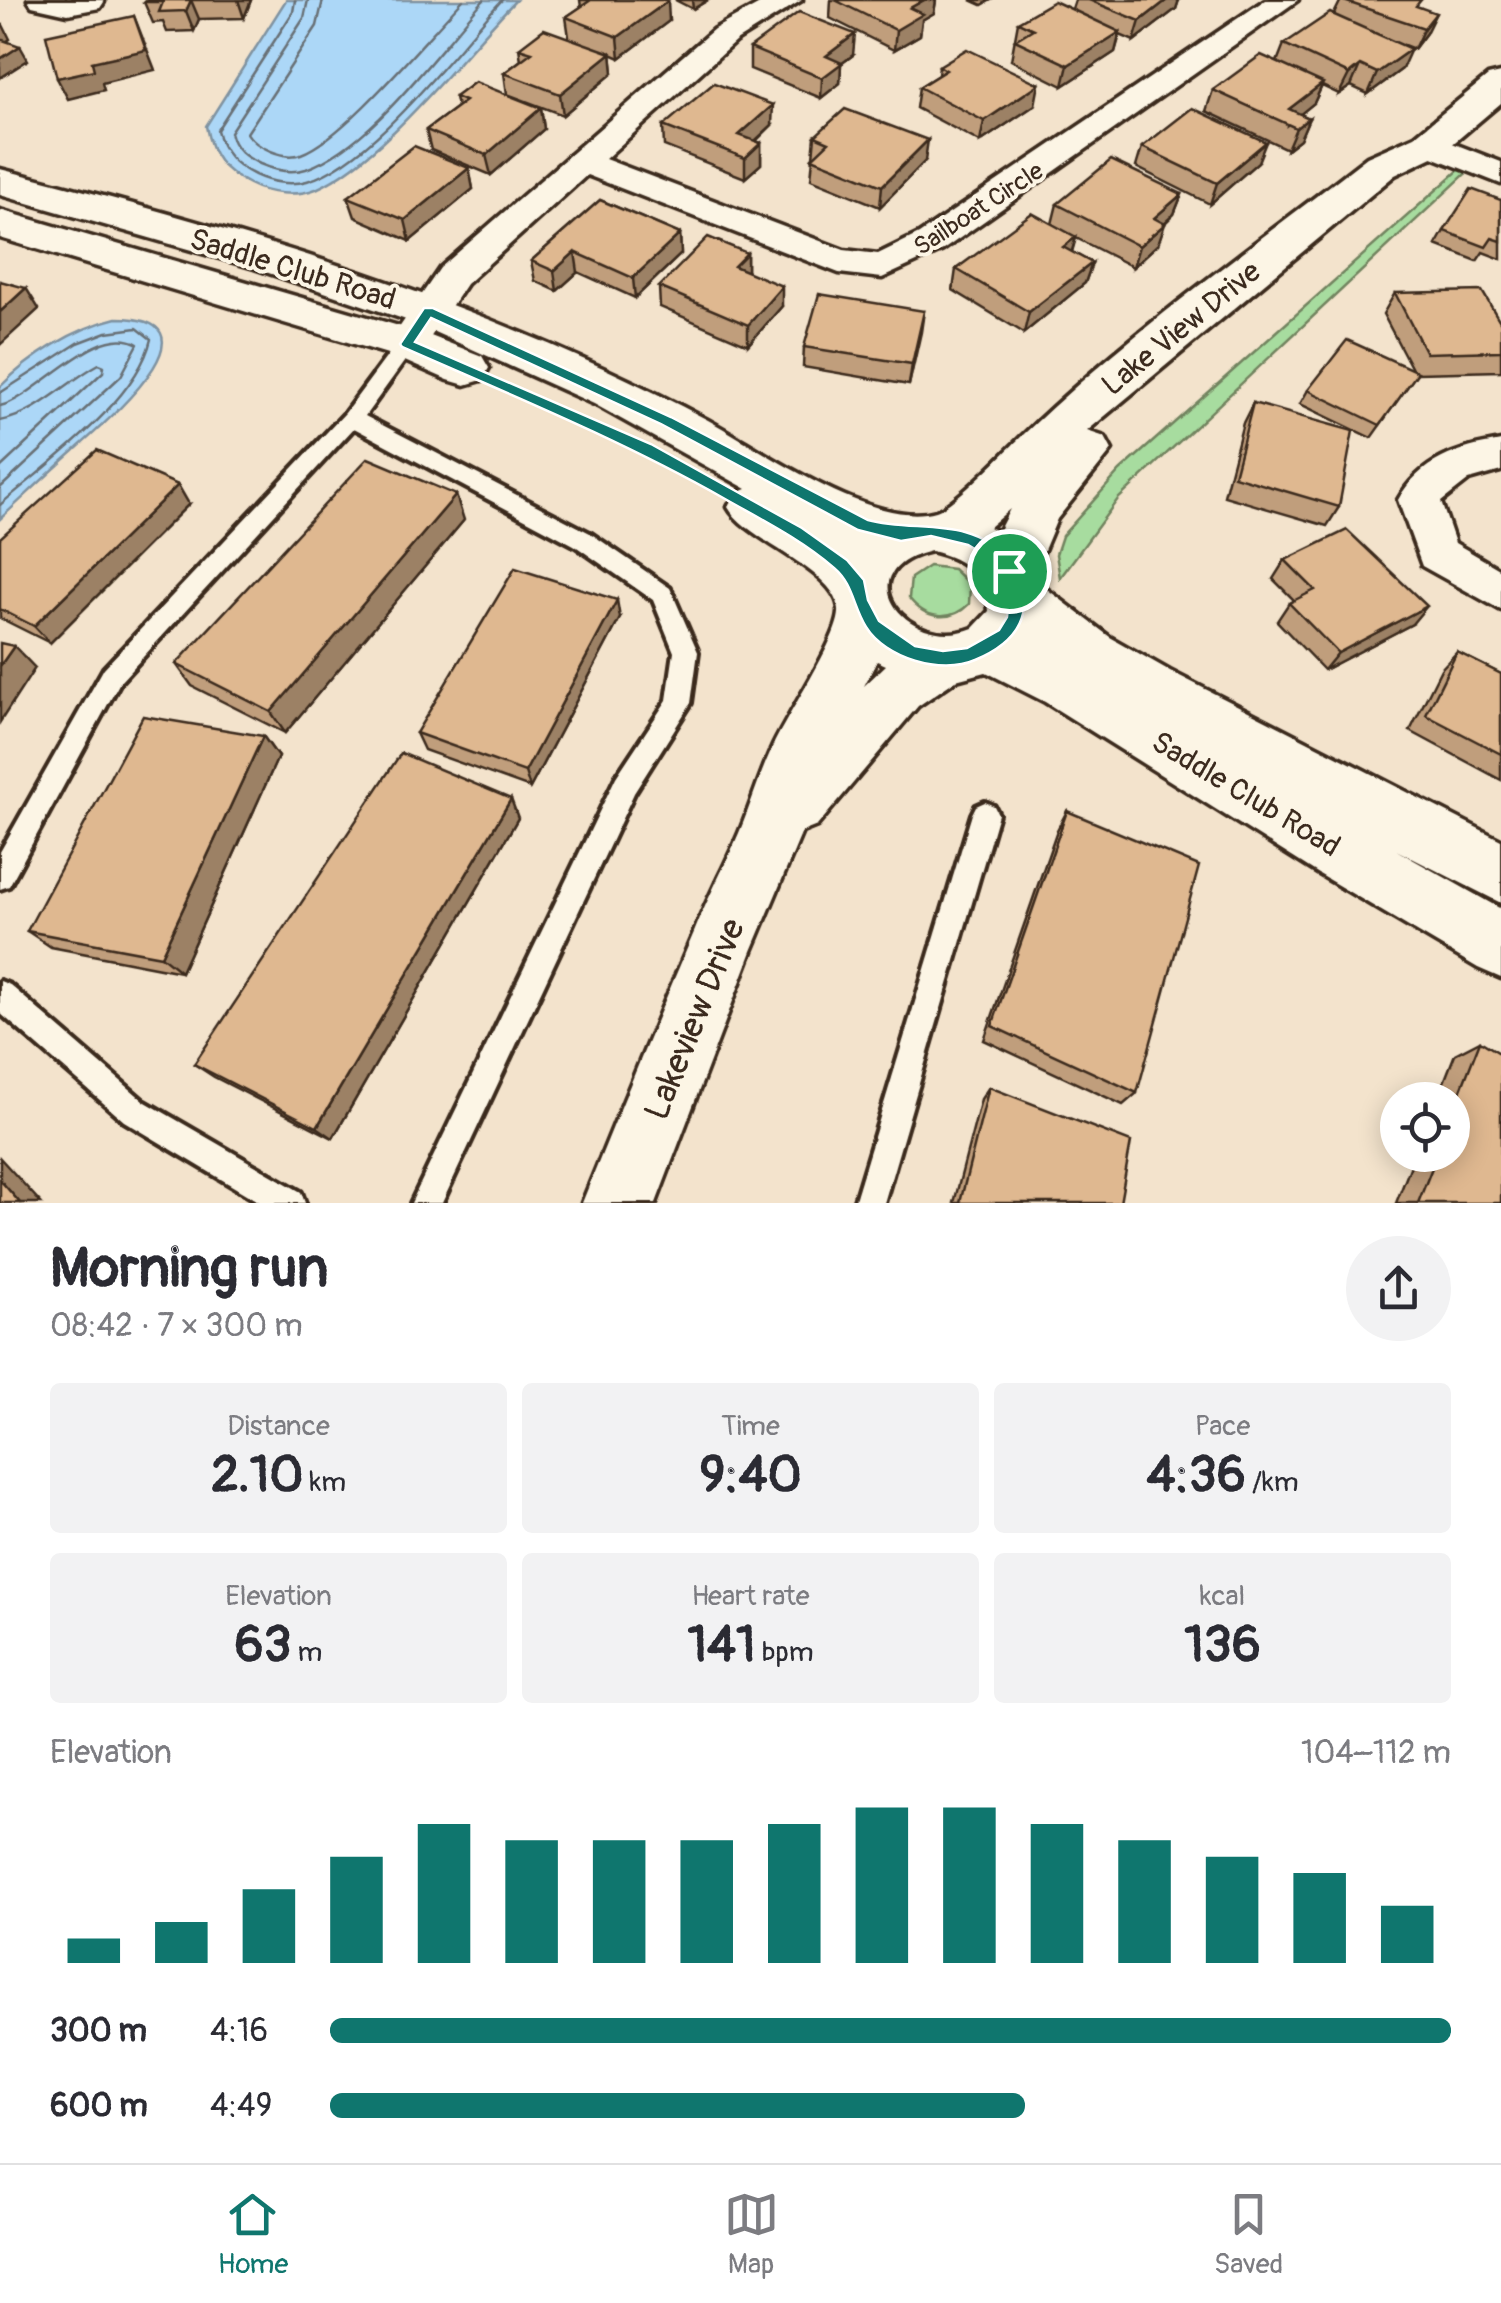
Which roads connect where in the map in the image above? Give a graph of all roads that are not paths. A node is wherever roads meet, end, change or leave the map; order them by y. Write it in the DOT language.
graph roads {
  1 [pos="42,0"];
  2 [pos="788,0"];
  3 [pos="1284,0"];
  4 [pos="90,2"];
  5 [pos="1501,84"];
  6 [pos="1429,144"];
  7 [pos="583,162"];
  8 [pos="1501,174"];
  9 [pos="0,182"];
  10 [pos="0,224"];
  11 [pos="418,327"];
  12 [pos="352,418"];
  13 [pos="1501,456"];
  14 [pos="924,533"];
  15 [pos="1501,592"];
  16 [pos="862,600"];
  17 [pos="989,619"];
  18 [pos="985,814"];
  19 [pos="770,835"];
  20 [pos="1501,874"];
  21 [pos="0,877"];
  22 [pos="1501,945"];
  23 [pos="0,995"];
  24 [pos="290,1203"];
  25 [pos="426,1203"];
  26 [pos="619,1203"];
  27 [pos="869,1203"];
  1 -- 4 [label="street"];
  2 -- 7 [label="street"];
  3 -- 7 [label="street, Sailboat Circle"];
  5 -- 6 [label="street, Lake View Drive"];
  6 -- 8 [label="street"];
  6 -- 14 [label="street, Lake View Drive"];
  6 -- 17 [label="street, Lake View Drive"];
  7 -- 11 [label="street"];
  9 -- 11 [label="street, Saddle Club Road"];
  10 -- 11 [label="street, Saddle Club Road"];
  11 -- 12 [label="lane"];
  11 -- 14 [label="street, Saddle Club Road"];
  11 -- 16 [label="street, Saddle Club Road"];
  12 -- 21 [label="lane"];
  12 -- 25 [label="lane"];
  13 -- 15 [label="street"];
  14 -- 16 [label="street"];
  14 -- 17 [label="street"];
  16 -- 17 [label="street"];
  16 -- 19 [label="street, Lakeview Drive"];
  17 -- 19 [label="street, Lakeview Drive"];
  17 -- 20 [label="street, Saddle Club Road"];
  17 -- 22 [label="street, Saddle Club Road"];
  18 -- 27 [label="lane"];
  19 -- 26 [label="street, Lakeview Drive"];
  23 -- 24 [label="lane"];
}
